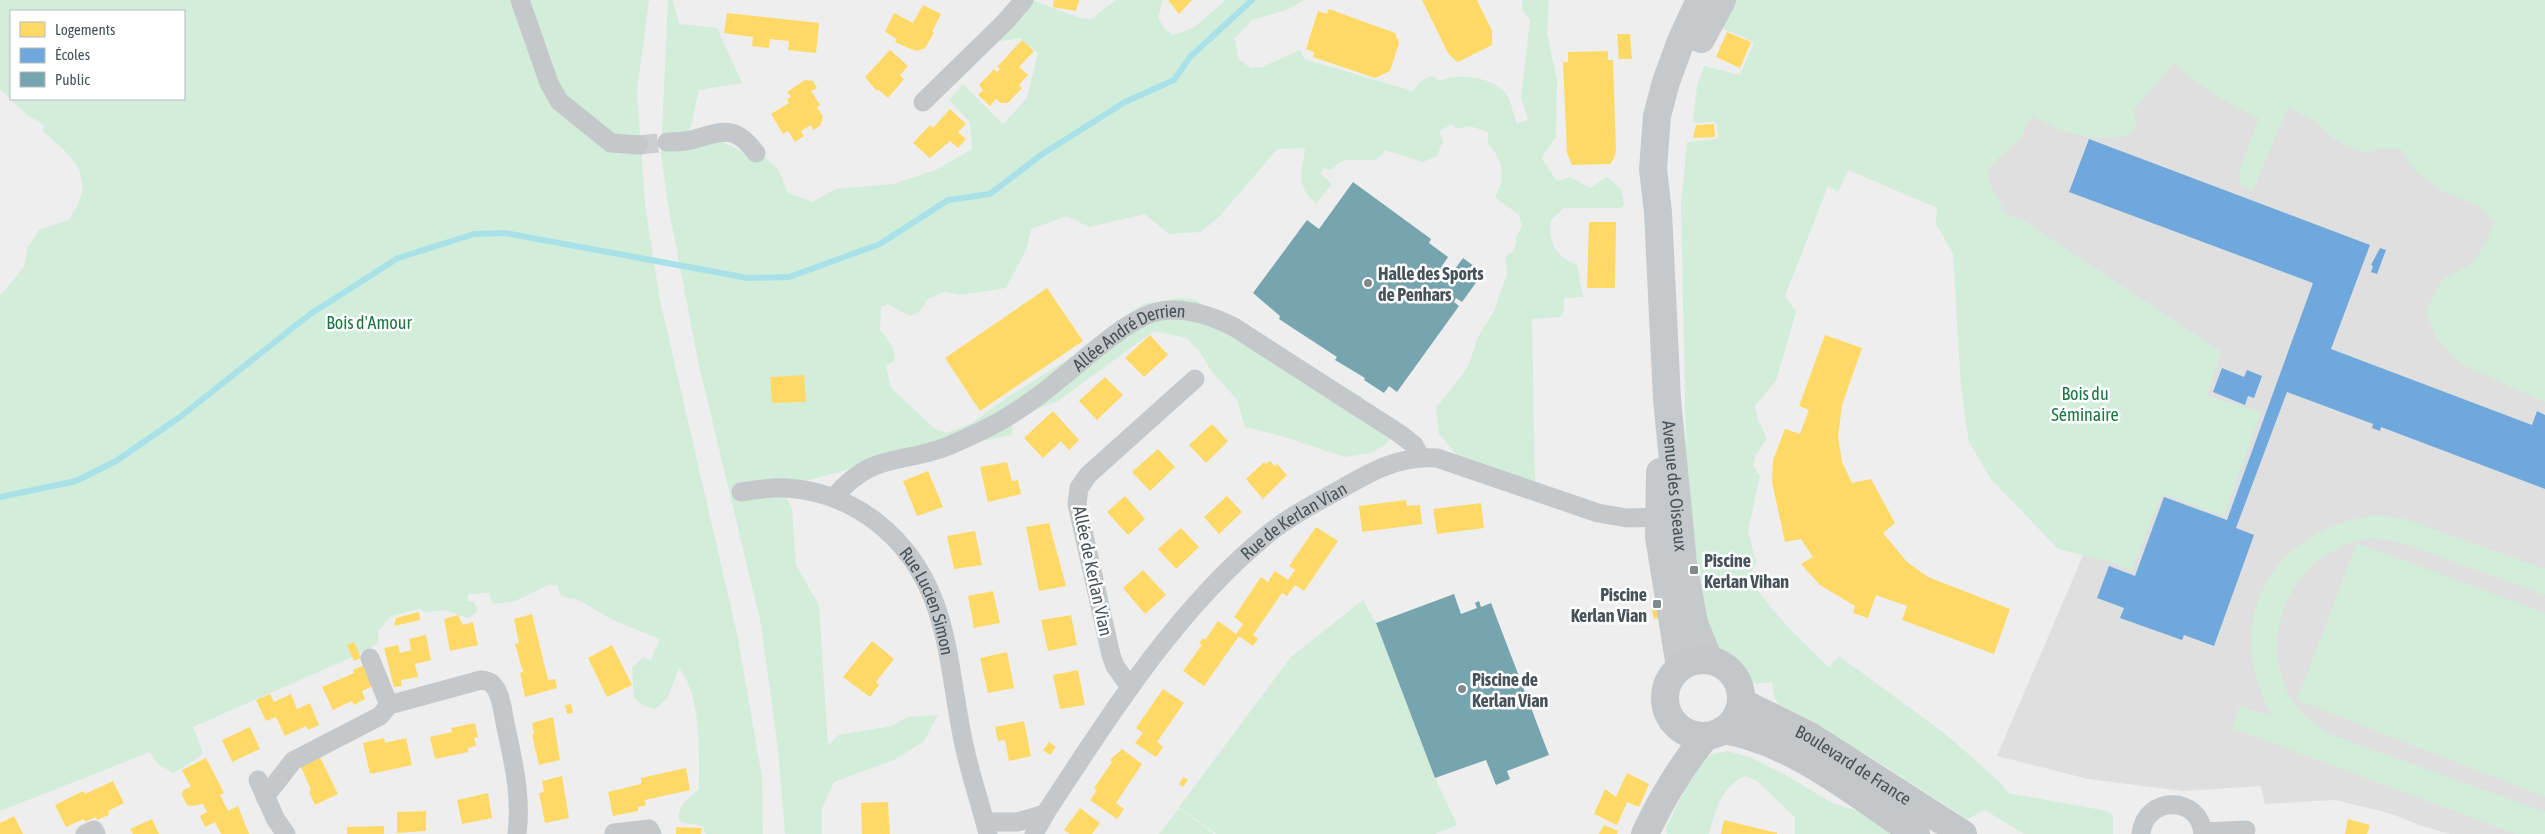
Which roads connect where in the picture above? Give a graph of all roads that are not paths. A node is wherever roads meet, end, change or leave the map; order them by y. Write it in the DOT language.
graph roads {
  1 [pos="520,0"];
  2 [pos="1024,0"];
  3 [pos="1700,0"];
  4 [pos="1722,0"];
  5 [pos="923,102"];
  6 [pos="667,142"];
  7 [pos="639,145"];
  8 [pos="756,153"];
  9 [pos="1658,212"];
  10 [pos="1195,379"];
  11 [pos="1417,451"];
  12 [pos="741,492"];
  13 [pos="834,497"];
  14 [pos="1669,517"];
  15 [pos="370,658"];
  16 [pos="1709,660"];
  17 [pos="1680,667"];
  18 [pos="1130,687"];
  19 [pos="1741,702"];
  20 [pos="389,705"];
  21 [pos="1673,722"];
  22 [pos="1715,733"];
  23 [pos="1666,790"];
  24 [pos="1045,814"];
  25 [pos="986,828"];
  26 [pos="2246,830"];
  27 [pos="614,833"];
  28 [pos="2203,833"];
  29 [pos="85,834"];
  30 [pos="96,834"];
  31 [pos="286,834"];
  32 [pos="517,834"];
  33 [pos="652,834"];
  34 [pos="1034,834"];
  35 [pos="1644,834"];
  36 [pos="1916,834"];
  37 [pos="1963,834"];
  38 [pos="2140,834"];
  1 -- 7 [label="street"];
  2 -- 5 [label="street"];
  3 -- 9 [label="main road, Avenue des Oiseaux"];
  4 -- 9 [label="main road, Avenue des Oiseaux"];
  6 -- 8 [label="street"];
  9 -- 14 [label="main road, Avenue des Oiseaux"];
  10 -- 18 [label="street, Allée de Kerlan Vian"];
  11 -- 13 [label="street, Allée André Derrien"];
  11 -- 14 [label="street, Rue de Kerlan Vian"];
  11 -- 18 [label="street, Rue de Kerlan Vian"];
  12 -- 13 [label="street, Rue Lucien Simon"];
  13 -- 25 [label="street, Rue Lucien Simon"];
  14 -- 16 [label="main road, Avenue des Oiseaux"];
  14 -- 17 [label="main road, Avenue des Oiseaux"];
  15 -- 20 [label="street"];
  16 -- 17 [label="main road"];
  16 -- 19 [label="main road"];
  17 -- 21 [label="main road"];
  18 -- 24 [label="street, Rue de Kerlan Vian"];
  19 -- 22 [label="main road"];
  19 -- 37 [label="main road, Boulevard de France"];
  20 -- 31 [label="street"];
  20 -- 32 [label="street"];
  21 -- 22 [label="main road"];
  21 -- 23 [label="main road"];
  22 -- 23 [label="main road"];
  22 -- 36 [label="main road, Boulevard de France"];
  23 -- 35 [label="main road"];
  24 -- 25 [label="street"];
  24 -- 34 [label="street, Rue de Kerlan Vian"];
  26 -- 28 [label="street"];
  27 -- 33 [label="street"];
  28 -- 38 [label="street"];
  29 -- 30 [label="street"];
}
